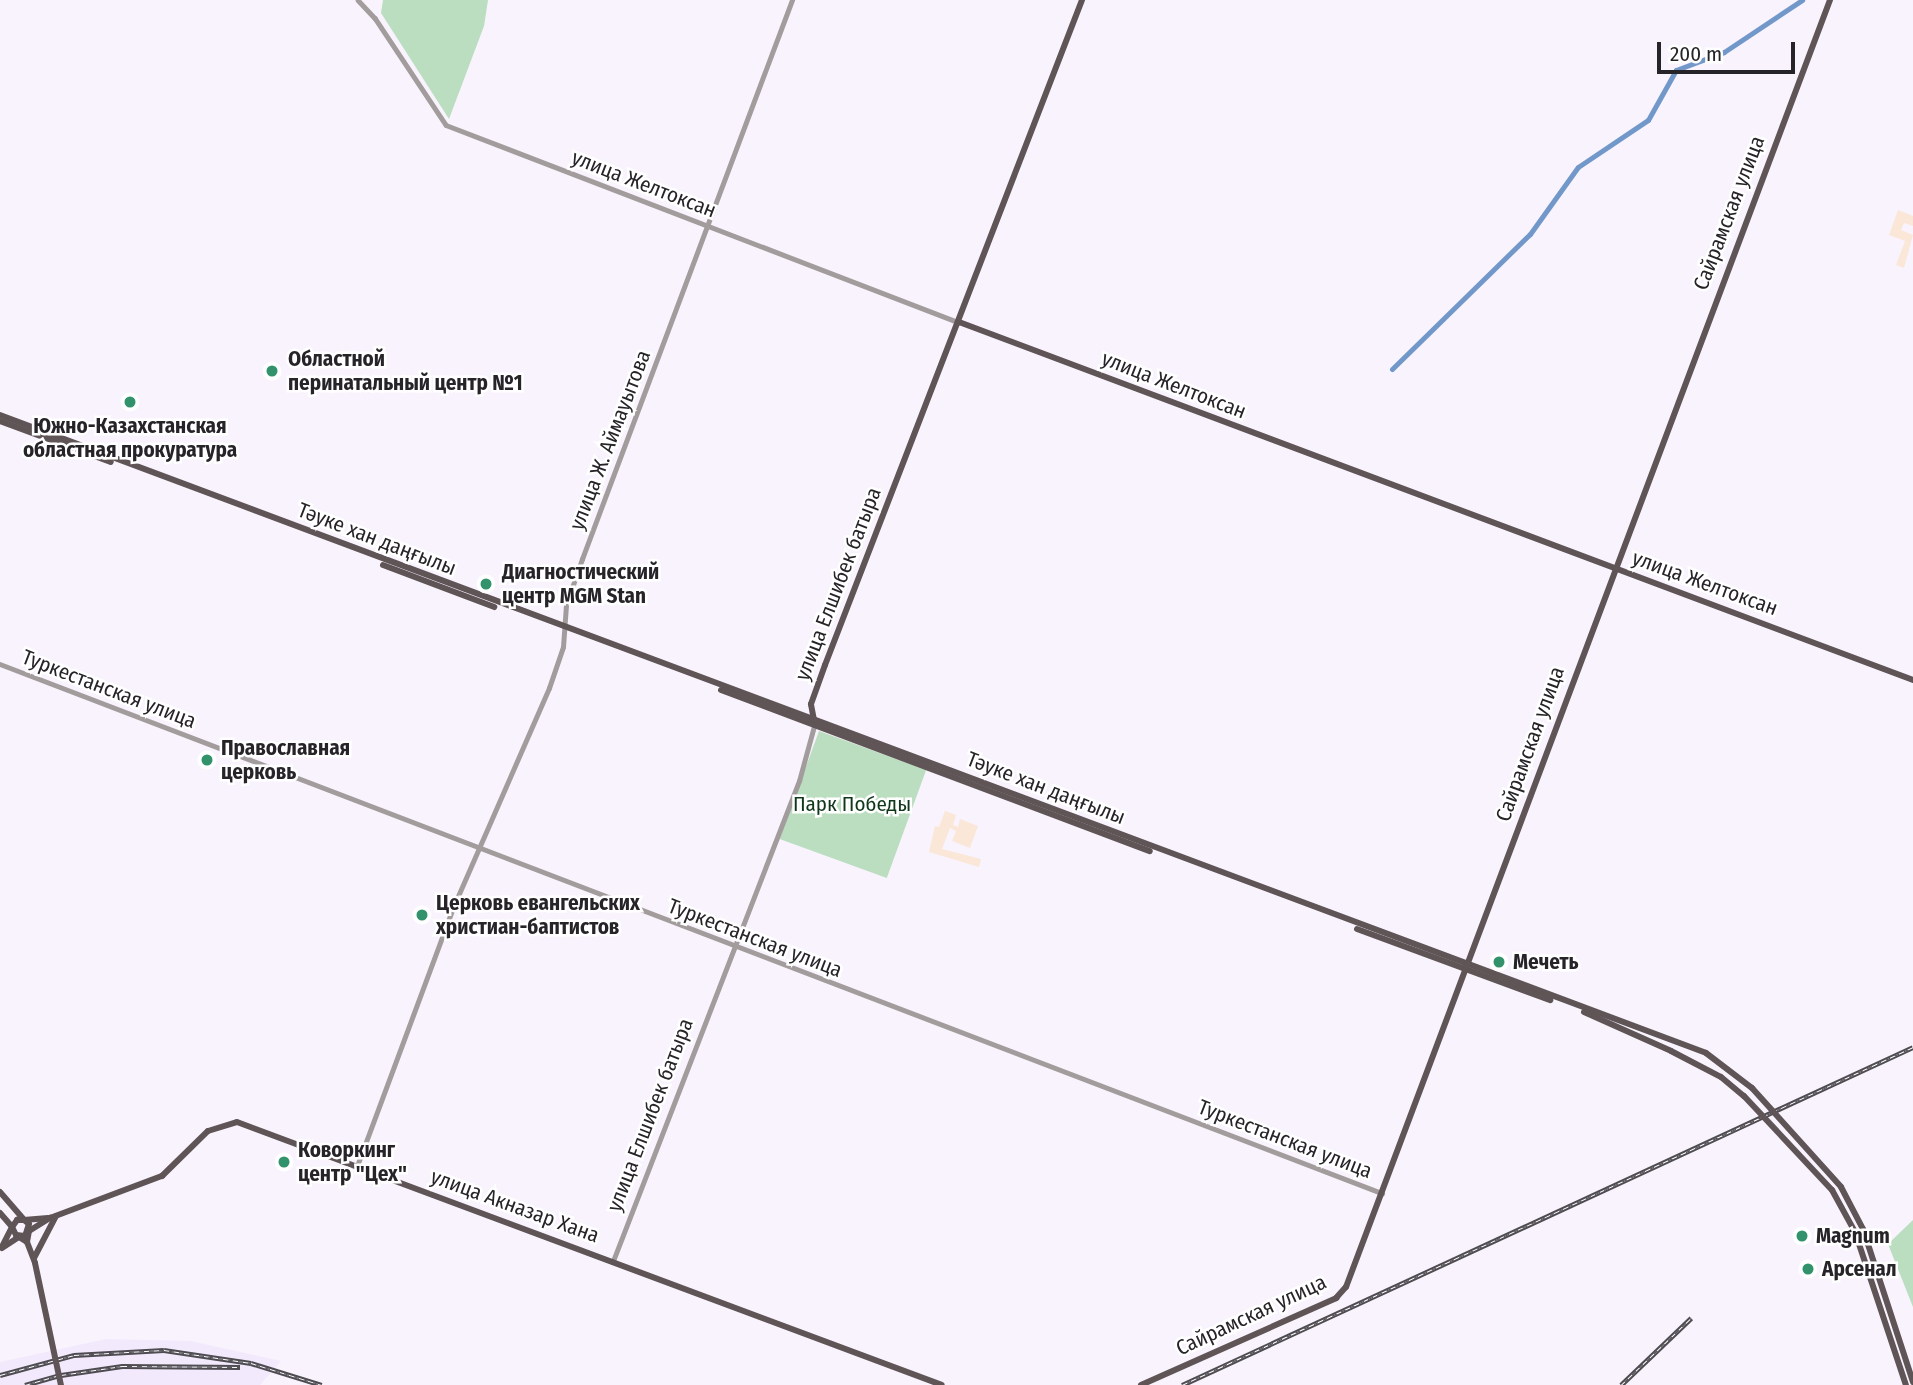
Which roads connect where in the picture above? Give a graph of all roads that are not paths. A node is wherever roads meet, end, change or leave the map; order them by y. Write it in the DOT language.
graph roads {
  1 [pos="358,0"];
  2 [pos="792,0"];
  3 [pos="1082,0"];
  4 [pos="1830,0"];
  5 [pos="707,227"];
  6 [pos="959,322"];
  7 [pos="0,415"];
  8 [pos="0,421"];
  9 [pos="1615,568"];
  10 [pos="565,631"];
  11 [pos="0,664"];
  12 [pos="1913,680"];
  13 [pos="814,722"];
  14 [pos="480,847"];
  15 [pos="733,947"];
  16 [pos="1467,967"];
  17 [pos="358,1166"];
  18 [pos="0,1192"];
  19 [pos="1382,1193"];
  20 [pos="0,1213"];
  21 [pos="57,1214"];
  22 [pos="50,1218"];
  23 [pos="24,1220"];
  24 [pos="12,1227"];
  25 [pos="29,1231"];
  26 [pos="19,1237"];
  27 [pos="27,1242"];
  28 [pos="1,1249"];
  29 [pos="35,1260"];
  30 [pos="613,1261"];
  31 [pos="1902,1360"];
  32 [pos="1913,1382"];
  33 [pos="61,1385"];
  34 [pos="942,1385"];
  35 [pos="1141,1385"];
  36 [pos="1906,1385"];
  1 -- 5 [label="street, улица Желтоксан"];
  2 -- 5 [label="street, улица Ж. Аймауытова"];
  3 -- 6 [label="main road, улица Елшибек батыра"];
  4 -- 9 [label="main road, Сайрамская улица"];
  5 -- 6 [label="street, улица Желтоксан"];
  5 -- 10 [label="street, улица Ж. Аймауытова"];
  6 -- 9 [label="main road, улица Желтоксан"];
  6 -- 13 [label="main road, улица Елшибек батыра"];
  7 -- 10 [label="main road, Тәуке хан даңғылы"];
  8 -- 10 [label="main road, Тәуке хан даңғылы"];
  9 -- 12 [label="main road, улица Желтоксан"];
  9 -- 16 [label="main road, Сайрамская улица"];
  10 -- 13 [label="main road, Тәуке хан даңғылы"];
  10 -- 14 [label="street, улица Ж. Аймауытова"];
  11 -- 14 [label="street, Туркестанская улица"];
  13 -- 15 [label="street, улица Елшибек батыра"];
  13 -- 16 [label="main road, Тәуке хан даңғылы"];
  14 -- 15 [label="street, Туркестанская улица"];
  14 -- 17 [label="street, улица Ж. Аймауытова"];
  15 -- 19 [label="street, Туркестанская улица"];
  15 -- 30 [label="street, улица Елшибек батыра"];
  16 -- 19 [label="main road, Сайрамская улица"];
  16 -- 31 [label="main road, Тәуке хан даңғылы, bridge"];
  16 -- 31 [label="main road, Тәуке хан даңғылы, bridge"];
  17 -- 21 [label="main road, улица Акназар Хана"];
  17 -- 30 [label="main road, улица Акназар Хана"];
  18 -- 23 [label="main road"];
  19 -- 35 [label="main road, Сайрамская улица"];
  20 -- 24 [label="main road"];
  21 -- 22 [label="main road, улица Акназар Хана"];
  21 -- 29 [label="main road"];
  22 -- 23 [label="main road, улица Акназар Хана"];
  22 -- 25 [label="main road, улица Акназар Хана"];
  23 -- 24 [label="main road"];
  23 -- 25 [label="main road"];
  24 -- 26 [label="main road"];
  24 -- 28 [label="main road"];
  25 -- 26 [label="main road, улица Акназар Хана"];
  25 -- 27 [label="main road"];
  26 -- 27 [label="main road"];
  26 -- 28 [label="main road"];
  27 -- 29 [label="main road"];
  29 -- 33 [label="main road, bridge"];
  30 -- 34 [label="main road, улица Акназар Хана"];
  31 -- 32 [label="main road, Тәуке хан даңғылы"];
  31 -- 36 [label="main road, Тәуке хан даңғылы"];
}
